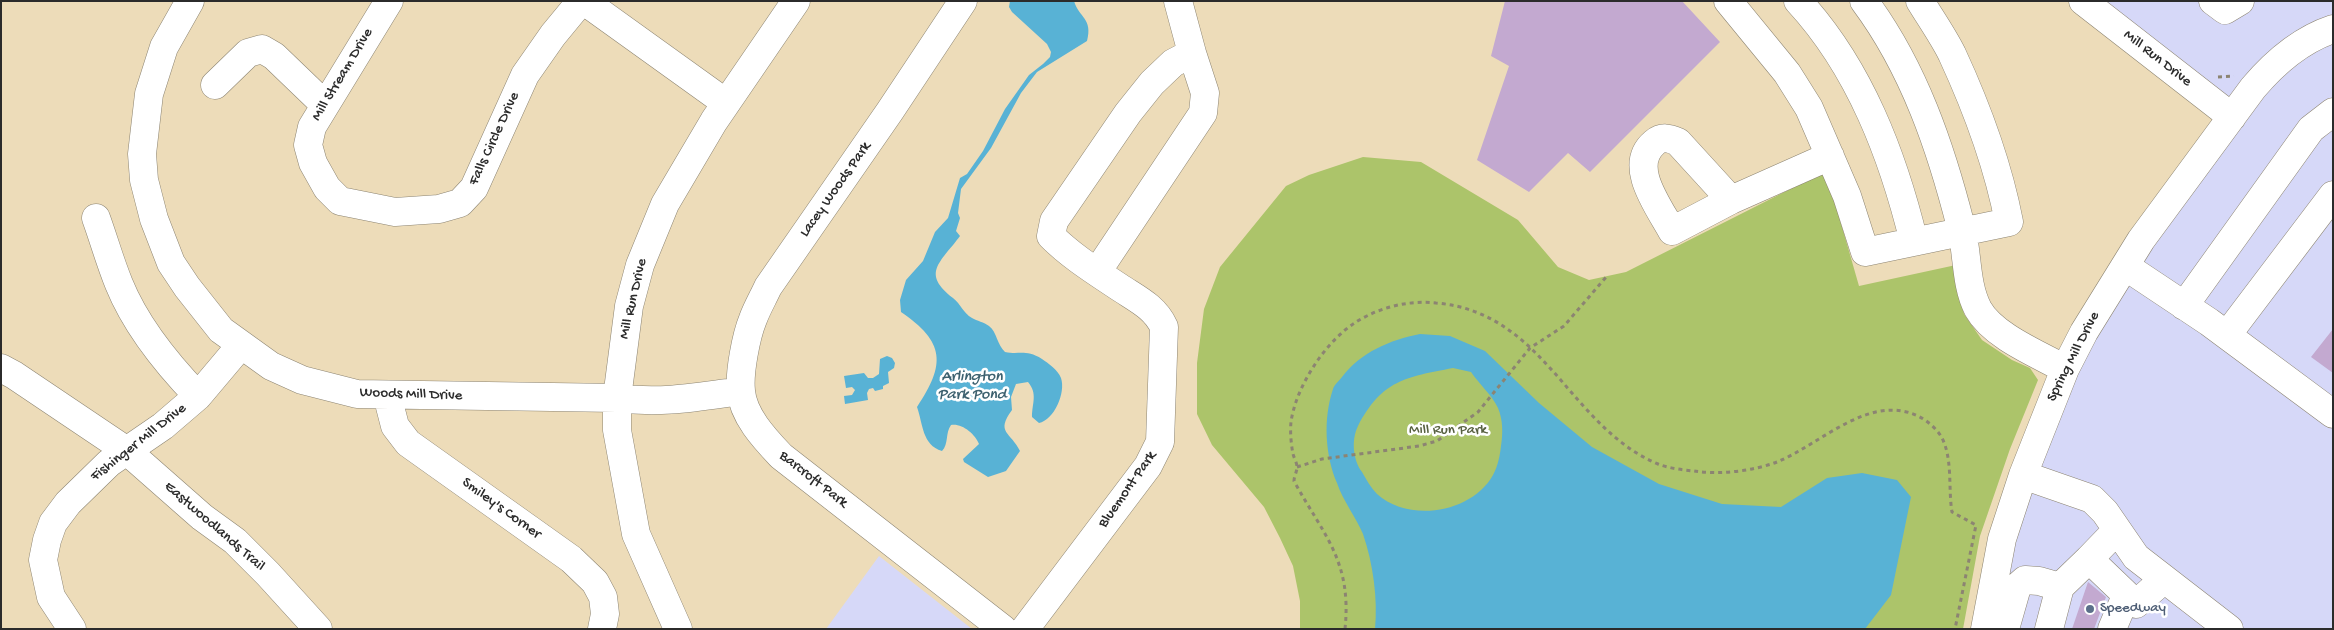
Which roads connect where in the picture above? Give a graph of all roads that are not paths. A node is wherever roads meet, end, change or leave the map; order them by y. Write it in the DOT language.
graph roads {
  1 [pos="190,1"];
  2 [pos="389,1"];
  3 [pos="582,1"];
  4 [pos="796,1"];
  5 [pos="963,1"];
  6 [pos="1178,1"];
  7 [pos="1728,1"];
  8 [pos="1798,1"];
  9 [pos="1864,1"];
  10 [pos="1920,1"];
  11 [pos="2083,1"];
  12 [pos="2213,1"];
  13 [pos="2240,1"];
  14 [pos="2333,29"];
  15 [pos="1192,53"];
  16 [pos="215,85"];
  17 [pos="726,103"];
  18 [pos="324,106"];
  19 [pos="2333,112"];
  20 [pos="2232,117"];
  21 [pos="1830,156"];
  22 [pos="2333,195"];
  23 [pos="1731,200"];
  24 [pos="372,208"];
  25 [pos="96,218"];
  26 [pos="1963,232"];
  27 [pos="1914,242"];
  28 [pos="2124,266"];
  29 [pos="1097,272"];
  30 [pos="2184,306"];
  31 [pos="2227,335"];
  32 [pos="241,345"];
  33 [pos="1,368"];
  34 [pos="2065,368"];
  35 [pos="741,391"];
  36 [pos="387,394"];
  37 [pos="198,396"];
  38 [pos="617,398"];
  39 [pos="2333,414"];
  40 [pos="126,451"];
  41 [pos="2023,475"];
  42 [pos="2117,530"];
  43 [pos="2089,559"];
  44 [pos="2163,580"];
  45 [pos="2060,588"];
  46 [pos="2126,596"];
  47 [pos="72,629"];
  48 [pos="318,629"];
  49 [pos="602,629"];
  50 [pos="678,629"];
  51 [pos="1002,629"];
  52 [pos="1025,629"];
  53 [pos="1985,629"];
  54 [pos="2006,629"];
  55 [pos="2049,629"];
  56 [pos="2112,629"];
  57 [pos="2229,629"];
  1 -- 32 [label="street, Woods Mill Drive"];
  2 -- 18 [label="street, Mill Stream Drive"];
  3 -- 17 [label="street, Falls Circle Drive"];
  3 -- 24 [label="street, Falls Circle Drive"];
  4 -- 17 [label="street, Mill Run Drive"];
  5 -- 35 [label="street, Lacey Woods Park"];
  6 -- 15 [label="street"];
  7 -- 21 [label="street"];
  8 -- 27 [label="street"];
  9 -- 26 [label="street"];
  10 -- 26 [label="street"];
  11 -- 20 [label="street, Mill Run Drive"];
  12 -- 13 [label="street"];
  14 -- 20 [label="street, Spring Mill Drive"];
  15 -- 29 [label="street"];
  15 -- 29 [label="street, Bluemont Park"];
  16 -- 18 [label="street"];
  17 -- 38 [label="street, Mill Run Drive"];
  18 -- 24 [label="street, Mill Stream Drive"];
  19 -- 30 [label="street"];
  20 -- 28 [label="street, Spring Mill Drive"];
  21 -- 23 [label="street"];
  21 -- 27 [label="street"];
  22 -- 31 [label="street"];
  25 -- 37 [label="street"];
  26 -- 27 [label="street"];
  26 -- 34 [label="street"];
  28 -- 30 [label="street"];
  28 -- 34 [label="street, Spring Mill Drive"];
  29 -- 52 [label="street, Bluemont Park"];
  30 -- 31 [label="street"];
  31 -- 39 [label="street"];
  32 -- 36 [label="street, Woods Mill Drive"];
  32 -- 37 [label="street, Fishinger Mill Drive"];
  33 -- 40 [label="street, Eastwoodlands Trail"];
  34 -- 41 [label="street, Spring Mill Drive"];
  35 -- 38 [label="street"];
  35 -- 51 [label="street, Barcroft Park"];
  36 -- 38 [label="street, Woods Mill Drive"];
  36 -- 49 [label="street, Smiley's Corner"];
  37 -- 40 [label="street, Fishinger Mill Drive"];
  38 -- 50 [label="street, Mill Run Drive"];
  40 -- 47 [label="street, Fishinger Mill Drive"];
  40 -- 48 [label="street, Eastwoodlands Trail"];
  41 -- 42 [label="street"];
  41 -- 53 [label="street, Spring Mill Drive"];
  42 -- 43 [label="street"];
  42 -- 44 [label="street"];
  43 -- 45 [label="street"];
  43 -- 46 [label="street"];
  44 -- 46 [label="street"];
  44 -- 57 [label="street"];
  45 -- 54 [label="street"];
  45 -- 55 [label="street"];
  46 -- 56 [label="street"];
}
